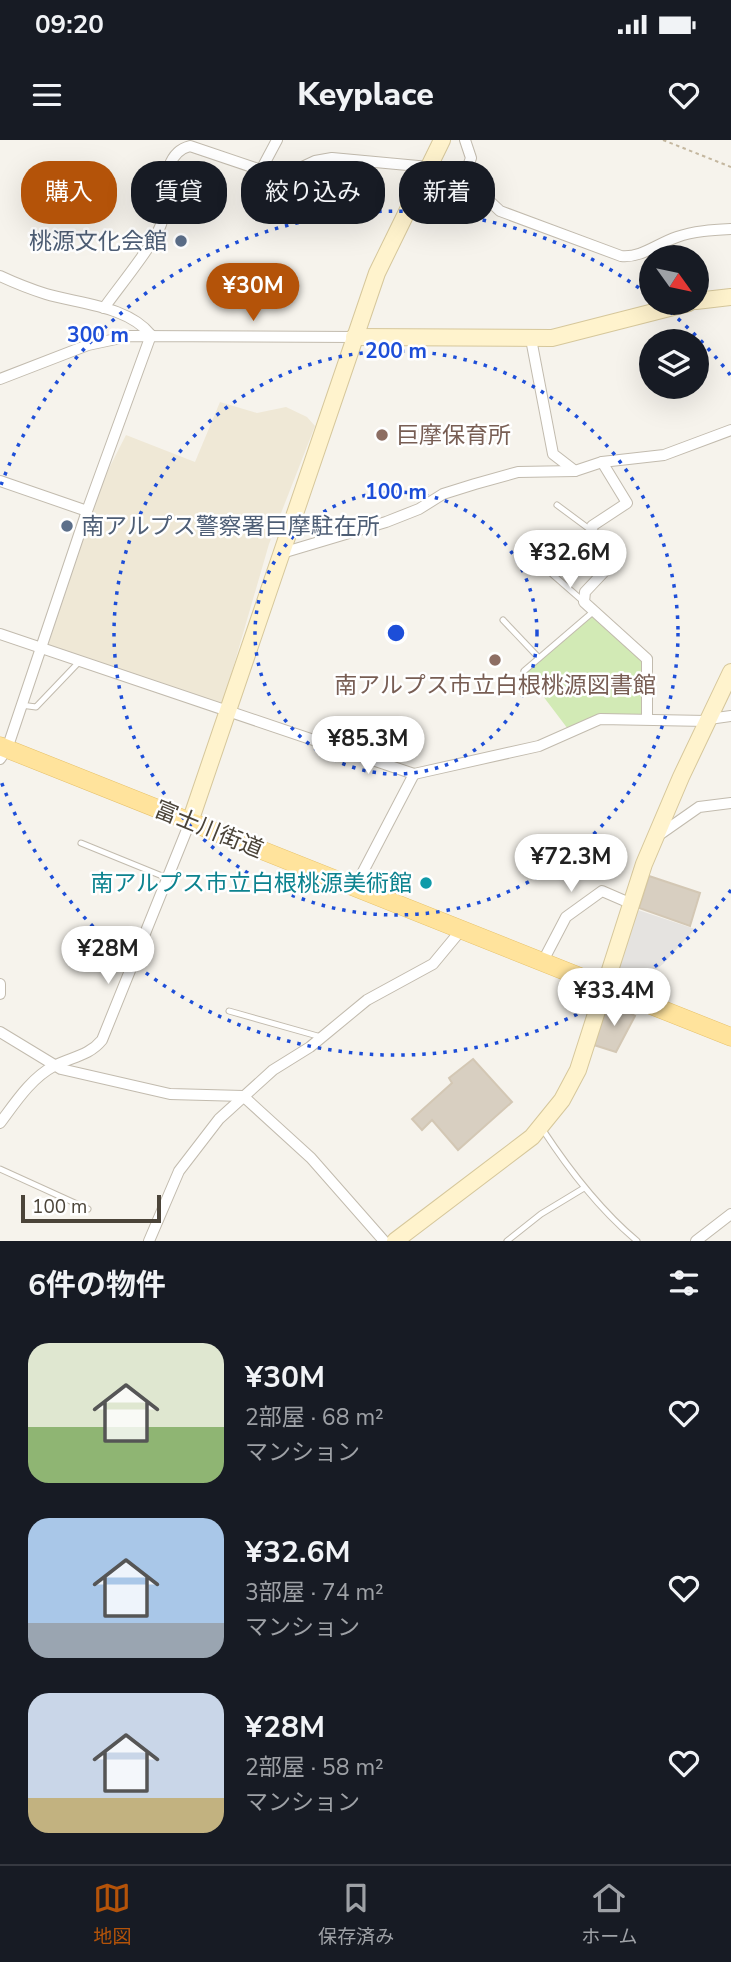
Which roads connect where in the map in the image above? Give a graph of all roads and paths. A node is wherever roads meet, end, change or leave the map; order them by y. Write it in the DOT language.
graph roads {
  1 [pos="277,140"];
  2 [pos="442,140"];
  3 [pos="465,140"];
  4 [pos="663,140"];
  5 [pos="266,161"];
  6 [pos="313,161"];
  7 [pos="364,161"];
  8 [pos="432,161"];
  9 [pos="470,161"];
  10 [pos="241,163"];
  11 [pos="731,167"];
  12 [pos="495,206"];
  13 [pos="401,224"];
  14 [pos="731,229"];
  15 [pos="0,276"];
  16 [pos="731,297"];
  17 [pos="709,300"];
  18 [pos="104,308"];
  19 [pos="645,315"];
  20 [pos="151,335"];
  21 [pos="354,337"];
  22 [pos="531,339"];
  23 [pos="0,379"];
  24 [pos="731,430"];
  25 [pos="602,461"];
  26 [pos="575,471"];
  27 [pos="0,481"];
  28 [pos="557,506"];
  29 [pos="87,511"];
  30 [pos="592,531"];
  31 [pos="282,553"];
  32 [pos="544,567"];
  33 [pos="584,602"];
  34 [pos="594,611"];
  35 [pos="503,620"];
  36 [pos="0,634"];
  37 [pos="41,649"];
  38 [pos="539,658"];
  39 [pos="79,662"];
  40 [pos="524,671"];
  41 [pos="731,672"];
  42 [pos="21,705"];
  43 [pos="228,713"];
  44 [pos="731,716"];
  45 [pos="647,719"];
  46 [pos="708,720"];
  47 [pos="2,751"];
  48 [pos="414,774"];
  49 [pos="731,803"];
  50 [pos="190,822"];
  51 [pos="656,837"];
  52 [pos="81,843"];
  53 [pos="167,878"];
  54 [pos="355,887"];
  55 [pos="632,904"];
  56 [pos="462,929"];
  57 [pos="543,961"];
  58 [pos="0,984"];
  59 [pos="607,986"];
  60 [pos="0,994"];
  61 [pos="229,1011"];
  62 [pos="0,1032"];
  63 [pos="321,1037"];
  64 [pos="731,1037"];
  65 [pos="54,1066"];
  66 [pos="243,1096"];
  67 [pos="0,1123"];
  68 [pos="541,1128"];
  69 [pos="0,1169"];
  70 [pos="584,1188"];
  71 [pos="88,1209"];
  72 [pos="731,1214"];
  73 [pos="149,1241"];
  74 [pos="384,1241"];
  75 [pos="395,1241"];
  76 [pos="507,1241"];
  77 [pos="637,1241"];
  78 [pos="696,1241"];
  1 -- 5 [label="street"];
  2 -- 8 [label="street"];
  3 -- 9 [label="street"];
  4 -- 11 [label="path"];
  6 -- 7 [label="street"];
  10 -- 18 [label="street"];
  12 -- 14 [label="street"];
  13 -- 21 [label="street"];
  15 -- 18 [label="street"];
  16 -- 17 [label="street"];
  18 -- 20 [label="street"];
  19 -- 22 [label="street"];
  20 -- 21 [label="street"];
  20 -- 23 [label="street"];
  20 -- 29 [label="street"];
  21 -- 22 [label="street"];
  21 -- 31 [label="street"];
  22 -- 26 [label="street"];
  24 -- 25 [label="street"];
  25 -- 26 [label="street"];
  25 -- 30 [label="street"];
  26 -- 31 [label="street"];
  27 -- 29 [label="street"];
  28 -- 30 [label="lane"];
  29 -- 37 [label="street"];
  30 -- 33 [label="street"];
  31 -- 43 [label="street"];
  32 -- 33 [label="lane"];
  33 -- 34 [label="street"];
  34 -- 38 [label="lane"];
  34 -- 45 [label="street"];
  35 -- 38 [label="lane"];
  36 -- 37 [label="street"];
  37 -- 39 [label="street"];
  37 -- 42 [label="street"];
  38 -- 40 [label="lane"];
  39 -- 42 [label="lane"];
  39 -- 43 [label="street"];
  41 -- 46 [label="street"];
  42 -- 47 [label="street"];
  43 -- 48 [label="street"];
  43 -- 50 [label="street"];
  44 -- 46 [label="street"];
  45 -- 46 [label="street"];
  45 -- 48 [label="street"];
  46 -- 51 [label="street"];
  47 -- 50 [label="main road, 富士川街道"];
  48 -- 54 [label="street"];
  49 -- 51 [label="street"];
  50 -- 53 [label="street"];
  50 -- 54 [label="main road, 富士川街道"];
  51 -- 55 [label="street"];
  52 -- 53 [label="lane"];
  53 -- 65 [label="street"];
  54 -- 56 [label="main road, 富士川街道"];
  55 -- 57 [label="street"];
  55 -- 59 [label="street"];
  56 -- 57 [label="main road, 富士川街道"];
  56 -- 63 [label="street"];
  57 -- 59 [label="main road, 富士川街道"];
  58 -- 60 [label="street"];
  59 -- 64 [label="main road, 富士川街道"];
  59 -- 68 [label="street"];
  61 -- 63 [label="lane"];
  62 -- 65 [label="street"];
  63 -- 66 [label="street"];
  65 -- 66 [label="street"];
  65 -- 67 [label="street"];
  66 -- 73 [label="street"];
  66 -- 74 [label="street"];
  68 -- 70 [label="lane"];
  68 -- 75 [label="street"];
  69 -- 71 [label="lane"];
  70 -- 76 [label="lane"];
  70 -- 77 [label="lane"];
  72 -- 78 [label="street"];
}
